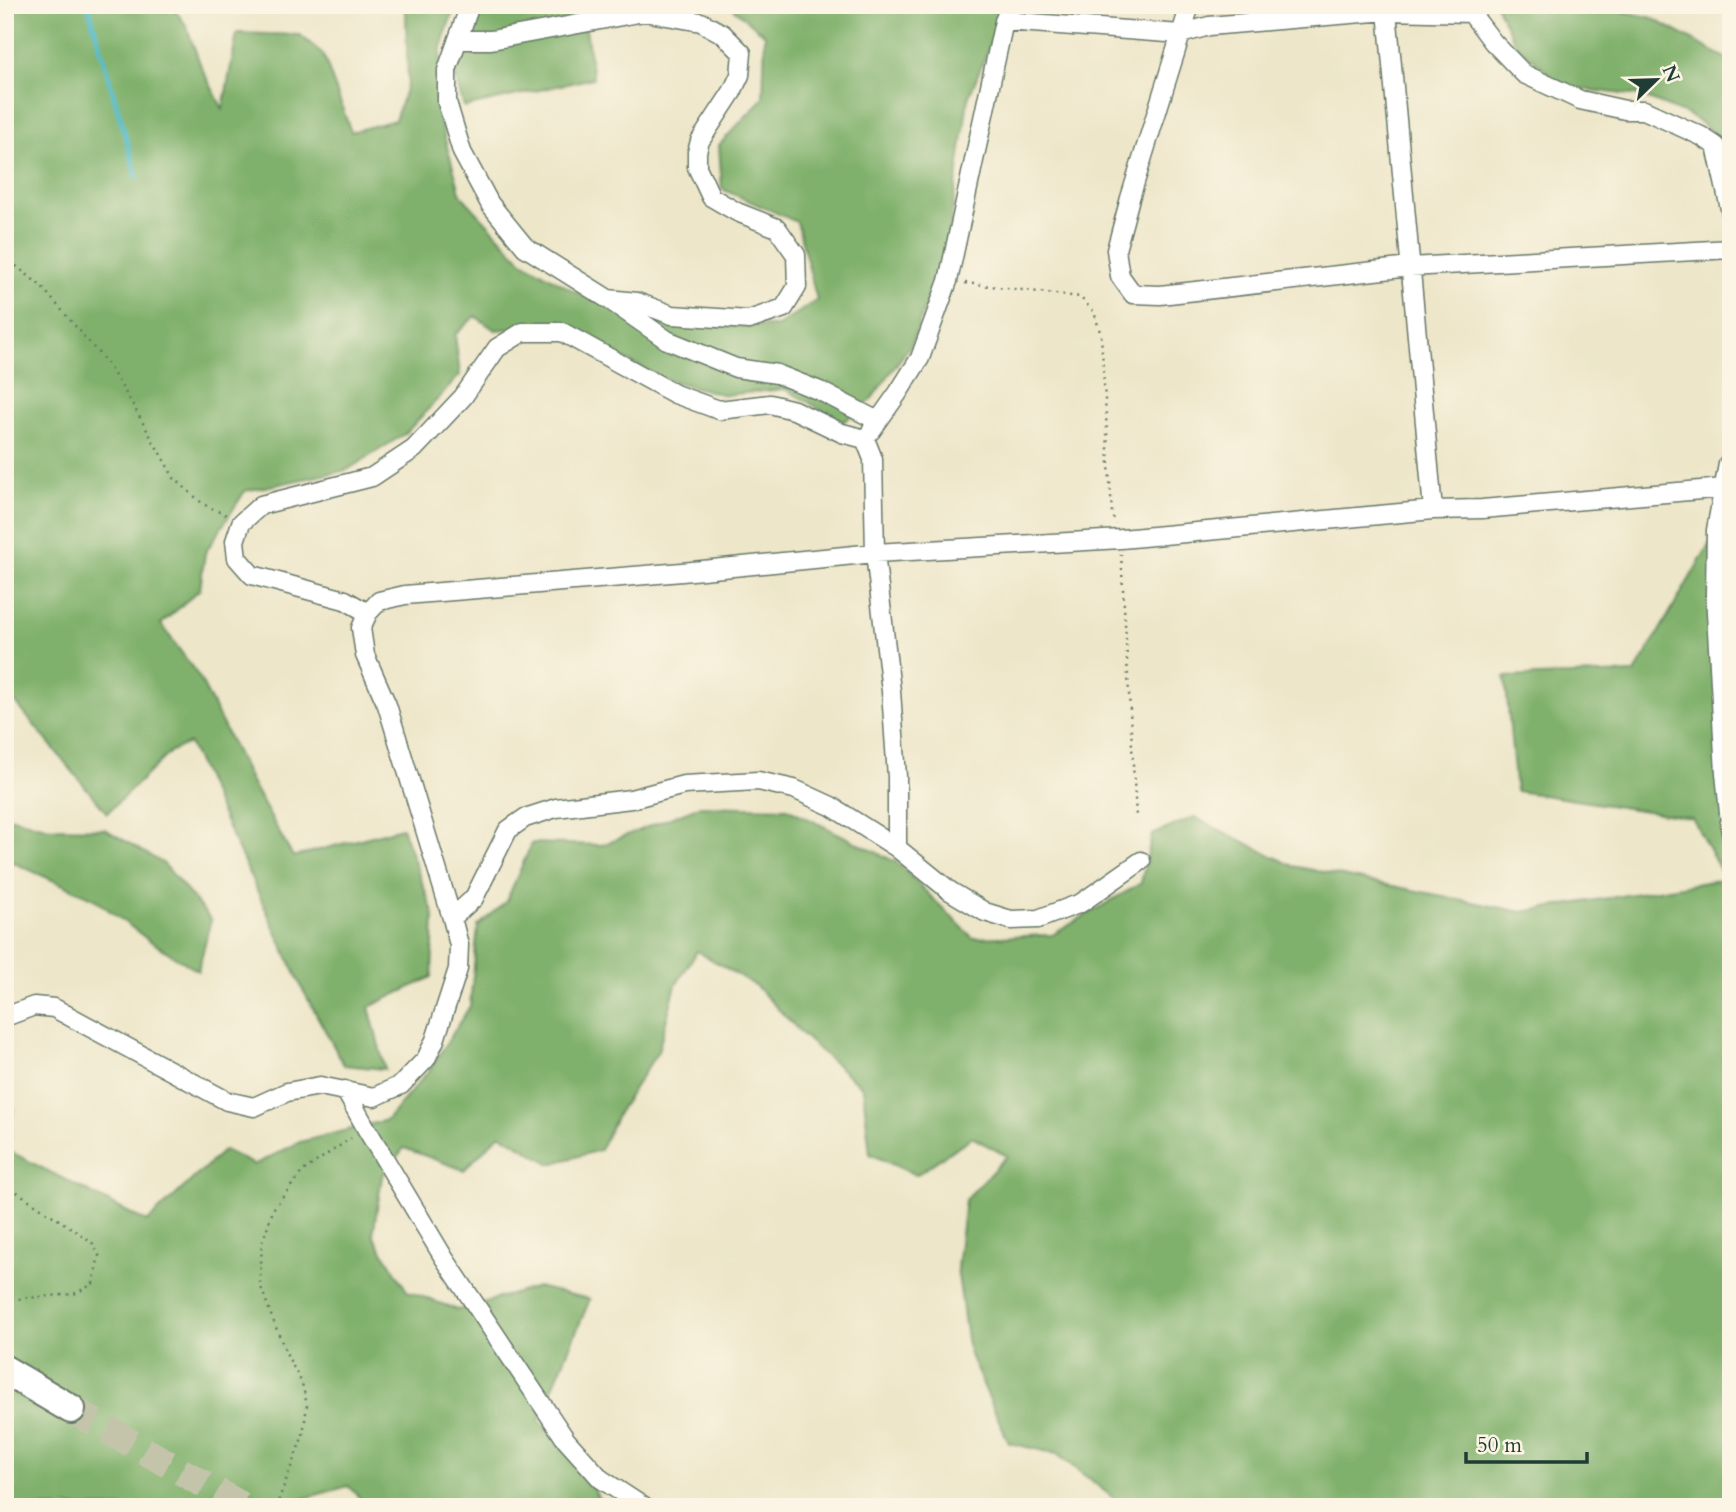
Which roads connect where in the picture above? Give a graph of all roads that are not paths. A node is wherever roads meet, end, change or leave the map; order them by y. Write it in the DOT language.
graph roads {
  1 [pos="470,5"];
  2 [pos="1190,5"];
  3 [pos="1472,9"];
  4 [pos="1387,11"];
  5 [pos="1007,13"];
  6 [pos="1181,34"];
  7 [pos="457,40"];
  8 [pos="1731,213"];
  9 [pos="1731,249"];
  10 [pos="1410,267"];
  11 [pos="608,299"];
  12 [pos="878,421"];
  13 [pos="865,439"];
  14 [pos="1731,459"];
  15 [pos="1727,486"];
  16 [pos="1433,510"];
  17 [pos="875,553"];
  18 [pos="368,613"];
  19 [pos="1731,833"];
  20 [pos="897,848"];
  21 [pos="1141,861"];
  22 [pos="452,918"];
  23 [pos="5,1017"];
  24 [pos="345,1090"];
  25 [pos="5,1370"];
  26 [pos="71,1409"];
  27 [pos="644,1507"];
  1 -- 7 [label="street"];
  2 -- 6 [label="street"];
  3 -- 4 [label="street"];
  3 -- 8 [label="street"];
  4 -- 6 [label="street"];
  4 -- 10 [label="street"];
  5 -- 6 [label="street"];
  5 -- 12 [label="street"];
  6 -- 10 [label="street"];
  7 -- 11 [label="street"];
  7 -- 11 [label="street"];
  9 -- 10 [label="street"];
  10 -- 16 [label="street"];
  11 -- 12 [label="street"];
  12 -- 13 [label="street"];
  13 -- 17 [label="street"];
  13 -- 18 [label="street"];
  14 -- 15 [label="street"];
  15 -- 16 [label="street"];
  15 -- 19 [label="street"];
  16 -- 17 [label="street"];
  17 -- 18 [label="street"];
  17 -- 20 [label="street"];
  18 -- 22 [label="street"];
  20 -- 21 [label="street"];
  20 -- 22 [label="street"];
  22 -- 24 [label="street"];
  23 -- 24 [label="street"];
  24 -- 27 [label="street"];
  25 -- 26 [label="highway"];
}
